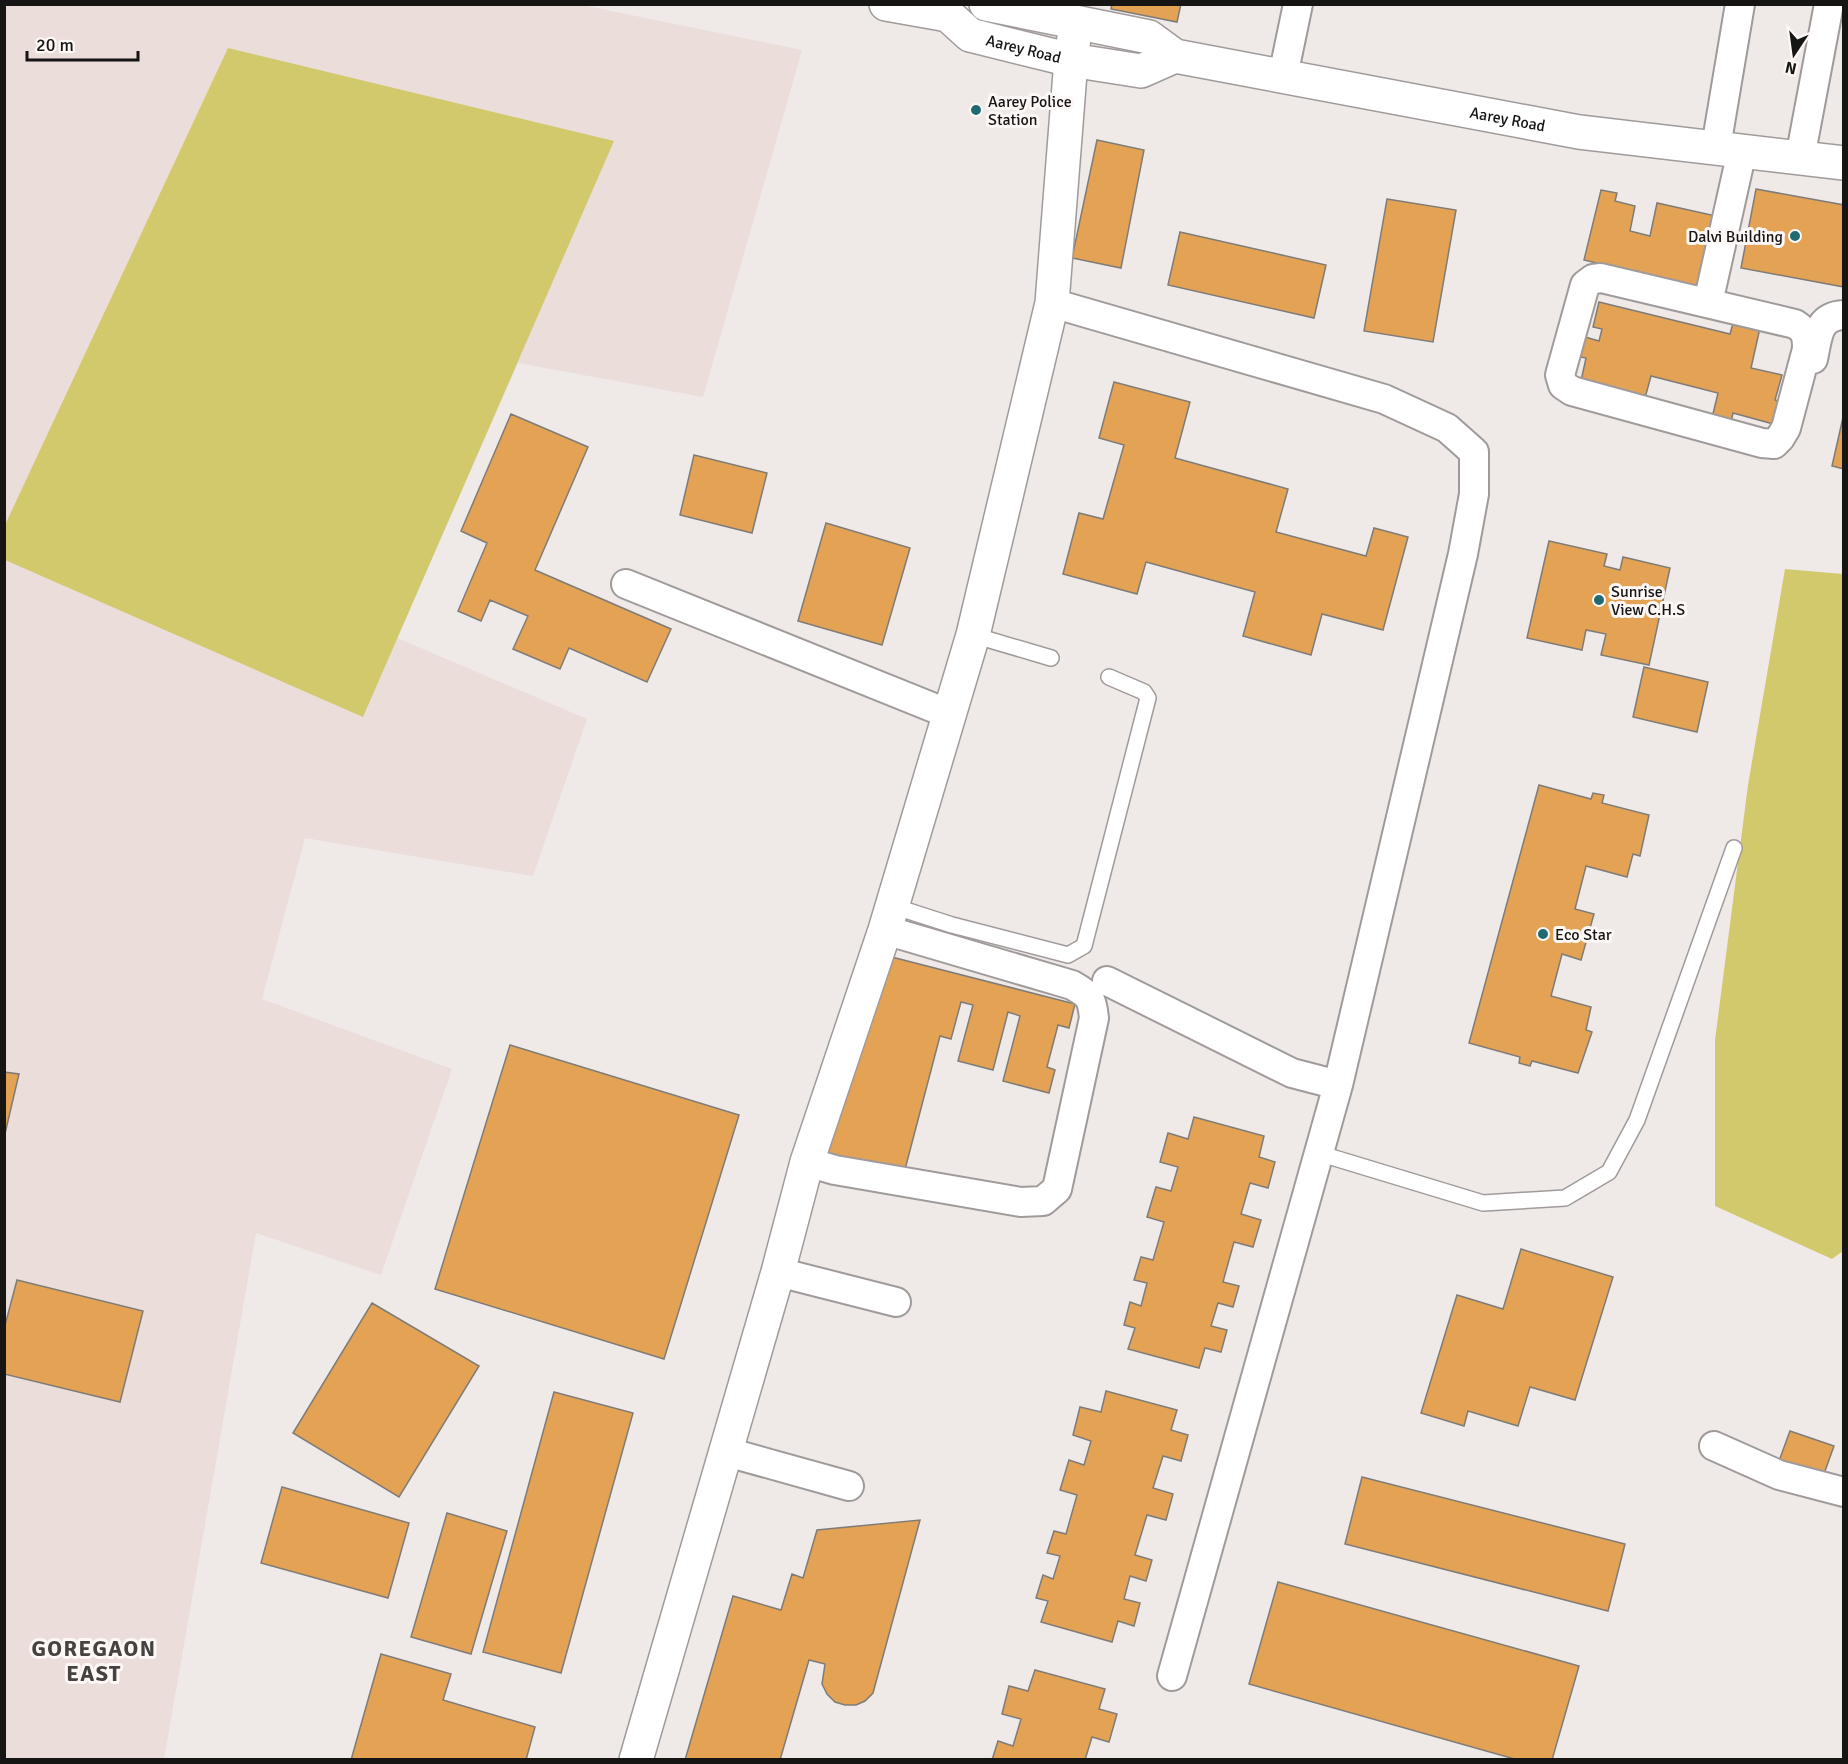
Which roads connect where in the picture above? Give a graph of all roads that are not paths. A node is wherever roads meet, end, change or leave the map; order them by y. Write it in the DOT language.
graph roads {
  1 [pos="886,4"];
  2 [pos="986,4"];
  3 [pos="1298,4"];
  4 [pos="1740,4"];
  5 [pos="1829,4"];
  6 [pos="960,10"];
  7 [pos="1076,23"];
  8 [pos="1175,56"];
  9 [pos="1071,60"];
  10 [pos="1283,76"];
  11 [pos="1729,149"];
  12 [pos="1800,158"];
  13 [pos="1844,163"];
  14 [pos="1052,303"];
  15 [pos="1708,303"];
  16 [pos="1844,315"];
  17 [pos="1790,461"];
  18 [pos="626,584"];
  19 [pos="973,635"];
  20 [pos="1051,658"];
  21 [pos="1109,677"];
  22 [pos="949,714"];
  23 [pos="1734,848"];
  24 [pos="889,918"];
  25 [pos="1107,981"];
  26 [pos="1338,1084"];
  27 [pos="1318,1153"];
  28 [pos="807,1162"];
  29 [pos="778,1272"];
  30 [pos="896,1302"];
  31 [pos="1714,1446"];
  32 [pos="726,1452"];
  33 [pos="849,1486"];
  34 [pos="1844,1492"];
  35 [pos="1172,1676"];
  36 [pos="636,1760"];
  1 -- 6 [label="street, Aarey Road"];
  2 -- 7 [label="street, Aarey Road"];
  3 -- 10 [label="street"];
  4 -- 11 [label="street"];
  5 -- 12 [label="street"];
  6 -- 9 [label="street, Aarey Road"];
  7 -- 8 [label="street, Aarey Road"];
  7 -- 9 [label="street"];
  8 -- 9 [label="street, Aarey Road"];
  8 -- 10 [label="street, Aarey Road"];
  9 -- 14 [label="street"];
  10 -- 11 [label="street, Aarey Road"];
  11 -- 12 [label="street, Aarey Road"];
  11 -- 15 [label="street"];
  12 -- 13 [label="street, Aarey Road"];
  14 -- 19 [label="street"];
  14 -- 26 [label="street"];
  15 -- 15 [label="street"];
  16 -- 17 [label="street"];
  18 -- 22 [label="street"];
  19 -- 20 [label="lane"];
  19 -- 22 [label="street"];
  21 -- 24 [label="lane"];
  22 -- 24 [label="street"];
  23 -- 27 [label="lane"];
  24 -- 28 [label="street"];
  24 -- 28 [label="street"];
  25 -- 26 [label="street"];
  26 -- 27 [label="street"];
  27 -- 35 [label="street"];
  28 -- 29 [label="street"];
  29 -- 30 [label="street"];
  29 -- 32 [label="street"];
  31 -- 34 [label="street"];
  32 -- 33 [label="street"];
  32 -- 36 [label="street"];
}
